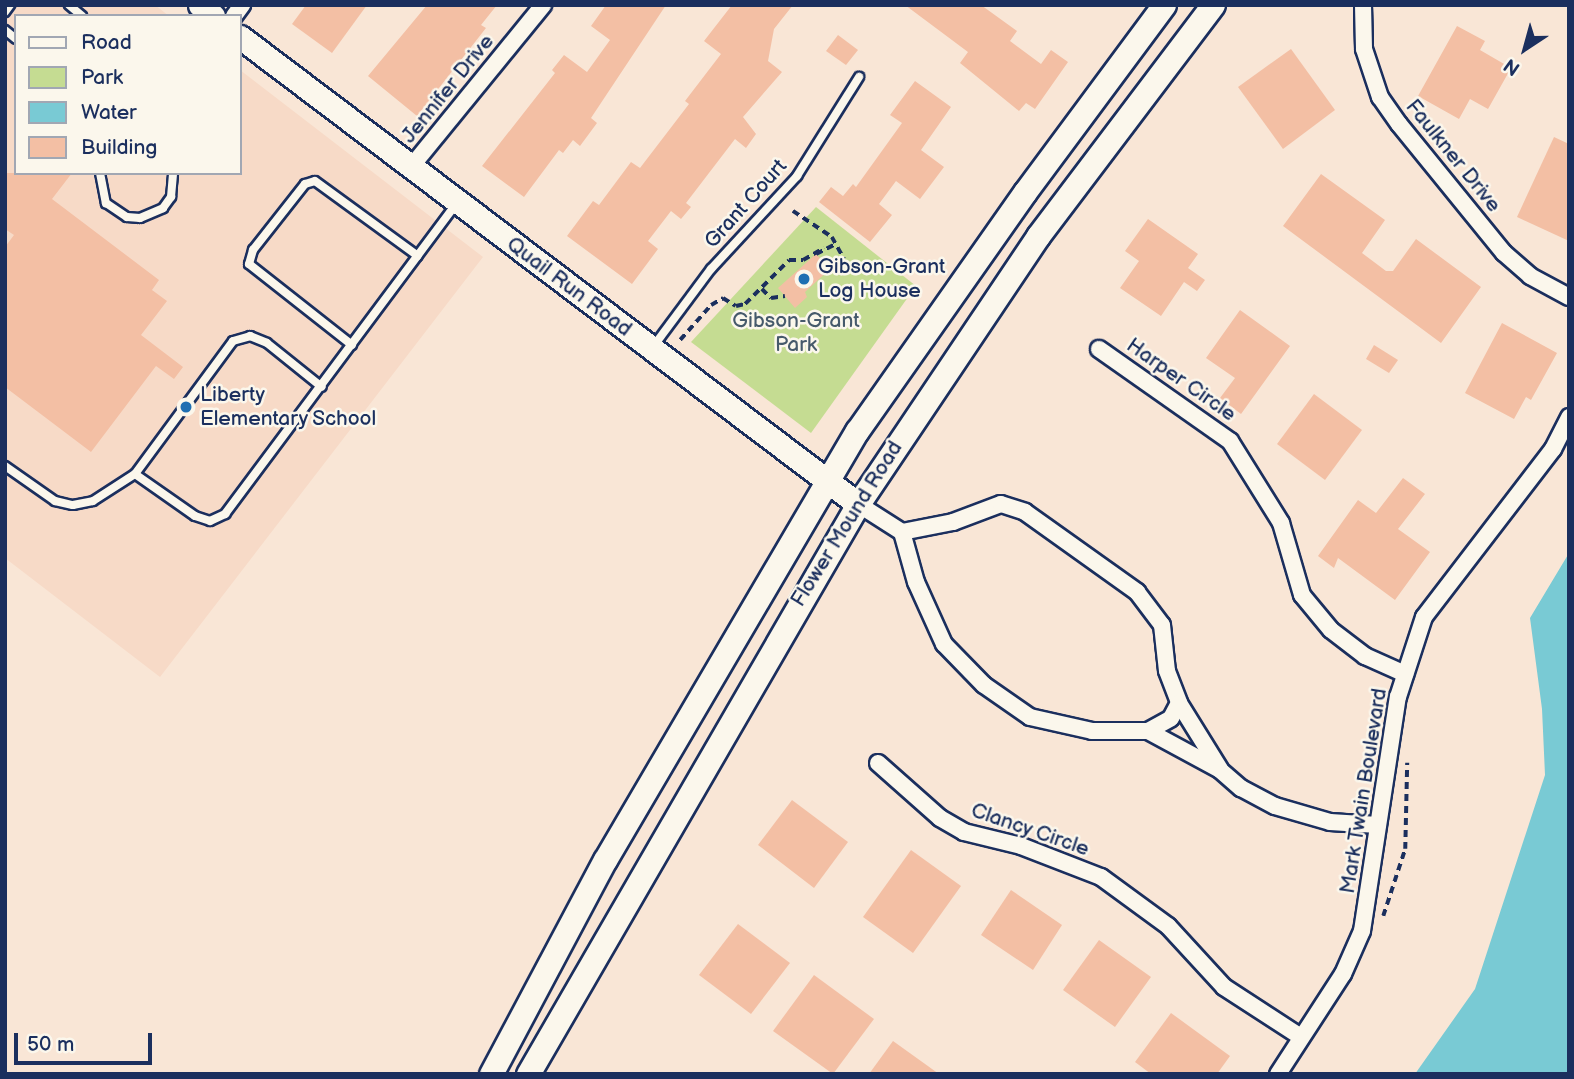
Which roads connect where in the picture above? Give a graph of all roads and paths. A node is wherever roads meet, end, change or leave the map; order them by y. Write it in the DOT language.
graph roads {
  1 [pos="10,5"];
  2 [pos="543,5"];
  3 [pos="1164,5"];
  4 [pos="1213,5"];
  5 [pos="1363,5"];
  6 [pos="5,12"];
  7 [pos="242,39"];
  8 [pos="859,77"];
  9 [pos="411,167"];
  10 [pos="100,175"];
  11 [pos="173,175"];
  12 [pos="458,202"];
  13 [pos="793,211"];
  14 [pos="834,245"];
  15 [pos="824,248"];
  16 [pos="816,254"];
  17 [pos="418,256"];
  18 [pos="844,259"];
  19 [pos="762,289"];
  20 [pos="785,296"];
  21 [pos="1569,297"];
  22 [pos="680,340"];
  23 [pos="352,345"];
  24 [pos="651,349"];
  25 [pos="1099,349"];
  26 [pos="321,387"];
  27 [pos="1569,416"];
  28 [pos="5,466"];
  29 [pos="135,474"];
  30 [pos="825,482"];
  31 [pos="858,504"];
  32 [pos="902,532"];
  33 [pos="1405,674"];
  34 [pos="1179,703"];
  35 [pos="1148,731"];
  36 [pos="1407,755"];
  37 [pos="878,763"];
  38 [pos="1220,769"];
  39 [pos="1378,825"];
  40 [pos="1380,927"];
  41 [pos="1301,1037"];
  42 [pos="491,1074"];
  43 [pos="528,1074"];
  44 [pos="1278,1074"];
  1 -- 6 [label="lane"];
  2 -- 9 [label="street, Jennifer Drive"];
  3 -- 30 [label="main road, Flower Mound Road"];
  4 -- 31 [label="main road, Flower Mound Road"];
  5 -- 21 [label="street, Faulkner Drive"];
  7 -- 9 [label="main road, Quail Run Road"];
  8 -- 24 [label="lane, Grant Court"];
  9 -- 12 [label="main road, Quail Run Road"];
  10 -- 11 [label="lane"];
  12 -- 17 [label="lane"];
  12 -- 24 [label="main road, Quail Run Road"];
  13 -- 14 [label="path"];
  14 -- 15 [label="path"];
  14 -- 18 [label="path"];
  15 -- 16 [label="path"];
  15 -- 19 [label="path"];
  17 -- 23 [label="lane"];
  17 -- 23 [label="lane"];
  19 -- 20 [label="path"];
  19 -- 22 [label="path"];
  23 -- 26 [label="lane"];
  24 -- 30 [label="main road, Quail Run Road"];
  25 -- 33 [label="street, Harper Circle"];
  26 -- 29 [label="lane"];
  26 -- 29 [label="lane"];
  27 -- 33 [label="street, Mark Twain Boulevard"];
  28 -- 29 [label="lane"];
  30 -- 31 [label="main road, Quail Run Road"];
  30 -- 42 [label="main road, Flower Mound Road"];
  31 -- 32 [label="street, Quail Run Road"];
  31 -- 43 [label="main road, Flower Mound Road"];
  32 -- 34 [label="street"];
  32 -- 35 [label="street"];
  33 -- 39 [label="street, Mark Twain Boulevard"];
  34 -- 35 [label="street"];
  34 -- 38 [label="street"];
  35 -- 38 [label="street"];
  36 -- 40 [label="path"];
  37 -- 41 [label="street, Clancy Circle"];
  38 -- 39 [label="street"];
  39 -- 41 [label="street, Mark Twain Boulevard"];
  41 -- 44 [label="street, Mark Twain Boulevard"];
}
